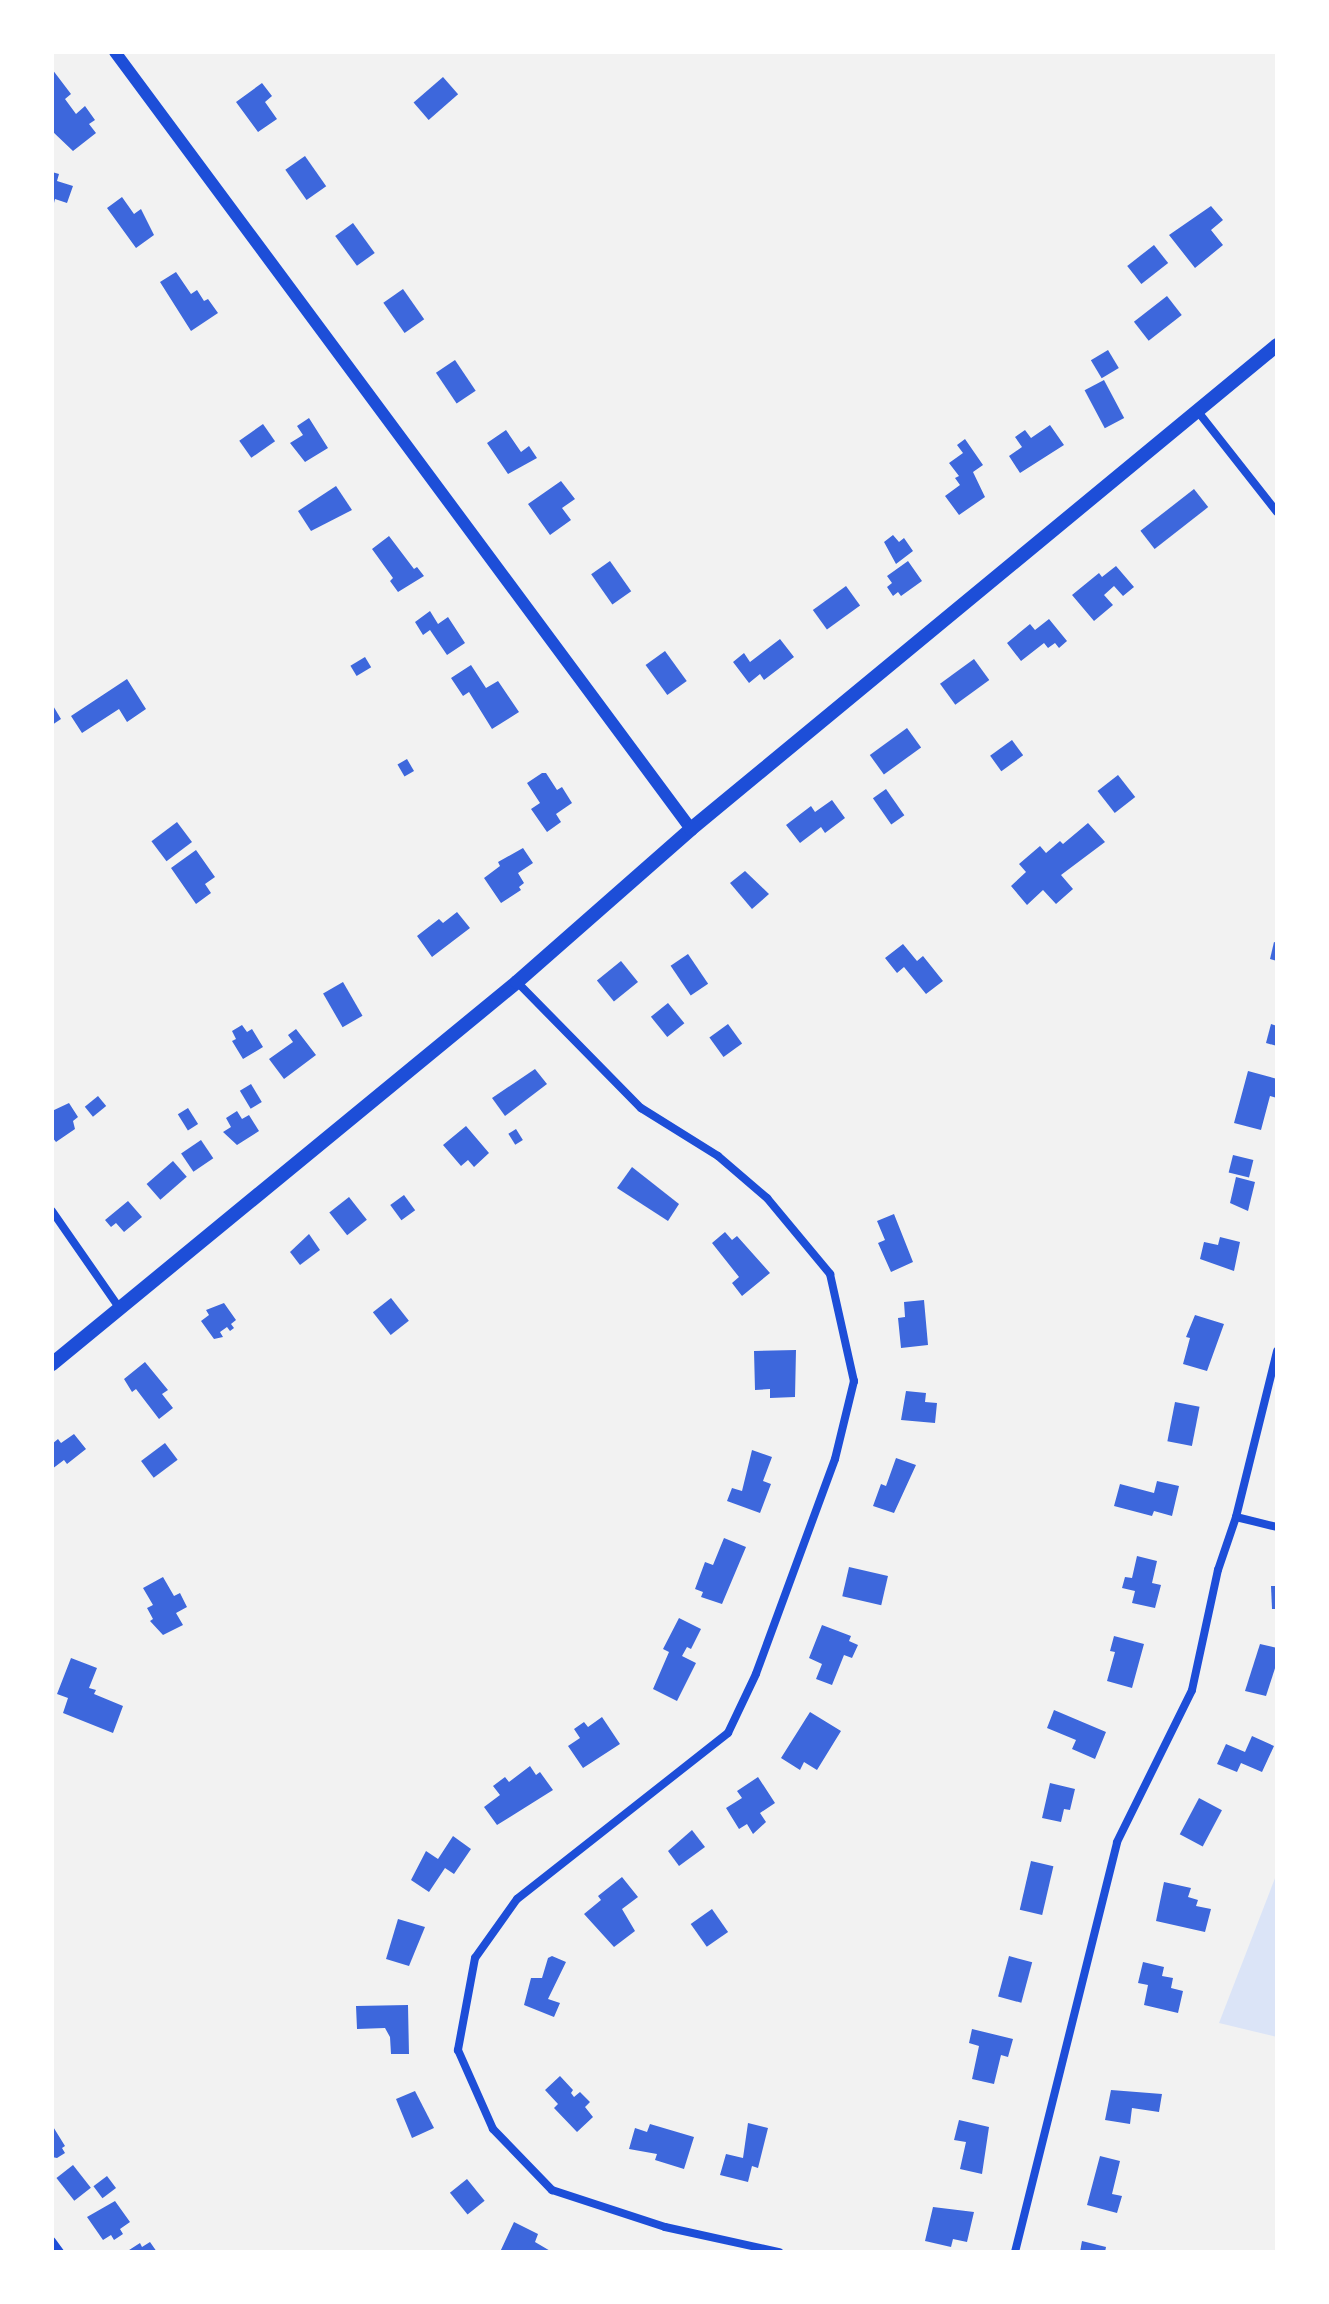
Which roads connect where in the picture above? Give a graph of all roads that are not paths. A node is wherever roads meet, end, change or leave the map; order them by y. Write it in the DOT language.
graph roads {
  1 [pos="115,52"];
  2 [pos="1277,345"];
  3 [pos="1199,413"];
  4 [pos="1277,512"];
  5 [pos="691,829"];
  6 [pos="517,982"];
  7 [pos="52,1211"];
  8 [pos="120,1309"];
  9 [pos="1277,1351"];
  10 [pos="52,1364"];
  11 [pos="1236,1517"];
  12 [pos="1277,1527"];
  13 [pos="52,2241"];
  14 [pos="60,2252"];
  15 [pos="779,2252"];
  16 [pos="1015,2252"];
  1 -- 5 [label="street"];
  2 -- 3 [label="main road"];
  3 -- 4 [label="street"];
  3 -- 5 [label="main road"];
  5 -- 6 [label="main road"];
  6 -- 8 [label="main road"];
  6 -- 15 [label="street"];
  7 -- 8 [label="street"];
  8 -- 10 [label="main road"];
  9 -- 11 [label="street"];
  11 -- 12 [label="street"];
  11 -- 16 [label="street"];
  13 -- 14 [label="street"];
}
